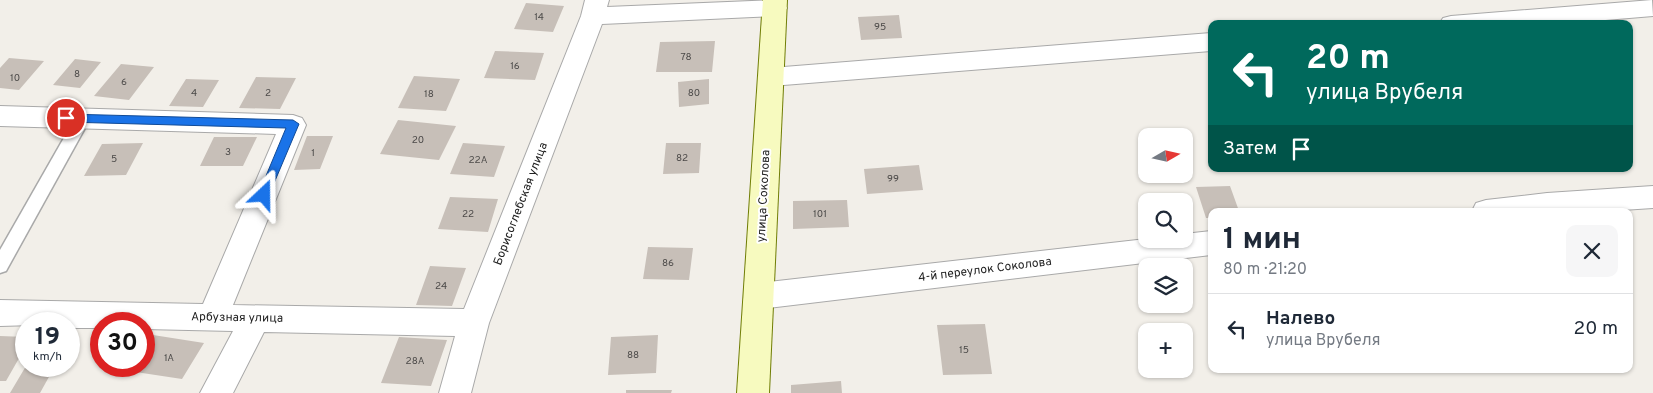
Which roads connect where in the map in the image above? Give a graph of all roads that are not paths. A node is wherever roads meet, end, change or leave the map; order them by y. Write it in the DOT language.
graph roads {
  1 [pos="775,4"];
  2 [pos="595,8"];
  3 [pos="1653,8"];
  4 [pos="1502,20"];
  5 [pos="1208,42"];
  6 [pos="770,76"];
  7 [pos="0,116"];
  8 [pos="82,119"];
  9 [pos="1653,197"];
  10 [pos="1512,208"];
  11 [pos="1208,243"];
  12 [pos="0,266"];
  13 [pos="759,296"];
  14 [pos="0,313"];
  15 [pos="212,318"];
  16 [pos="256,318"];
  17 [pos="474,323"];
  18 [pos="216,393"];
  19 [pos="455,393"];
  20 [pos="753,393"];
  1 -- 2 [label="street"];
  1 -- 6 [label="main road, улица Соколова"];
  2 -- 17 [label="street, Борисоглебская улица"];
  3 -- 4 [label="street"];
  5 -- 6 [label="street"];
  6 -- 13 [label="main road, улица Соколова"];
  7 -- 8 [label="street"];
  8 -- 12 [label="lane"];
  8 -- 15 [label="street"];
  9 -- 10 [label="street"];
  11 -- 13 [label="street, 4-й переулок Соколова"];
  13 -- 20 [label="main road, улица Соколова"];
  14 -- 15 [label="street, Арбузная улица"];
  15 -- 16 [label="street, Арбузная улица"];
  16 -- 17 [label="street, Арбузная улица"];
  16 -- 18 [label="street"];
  17 -- 19 [label="street, Борисоглебская улица"];
}
